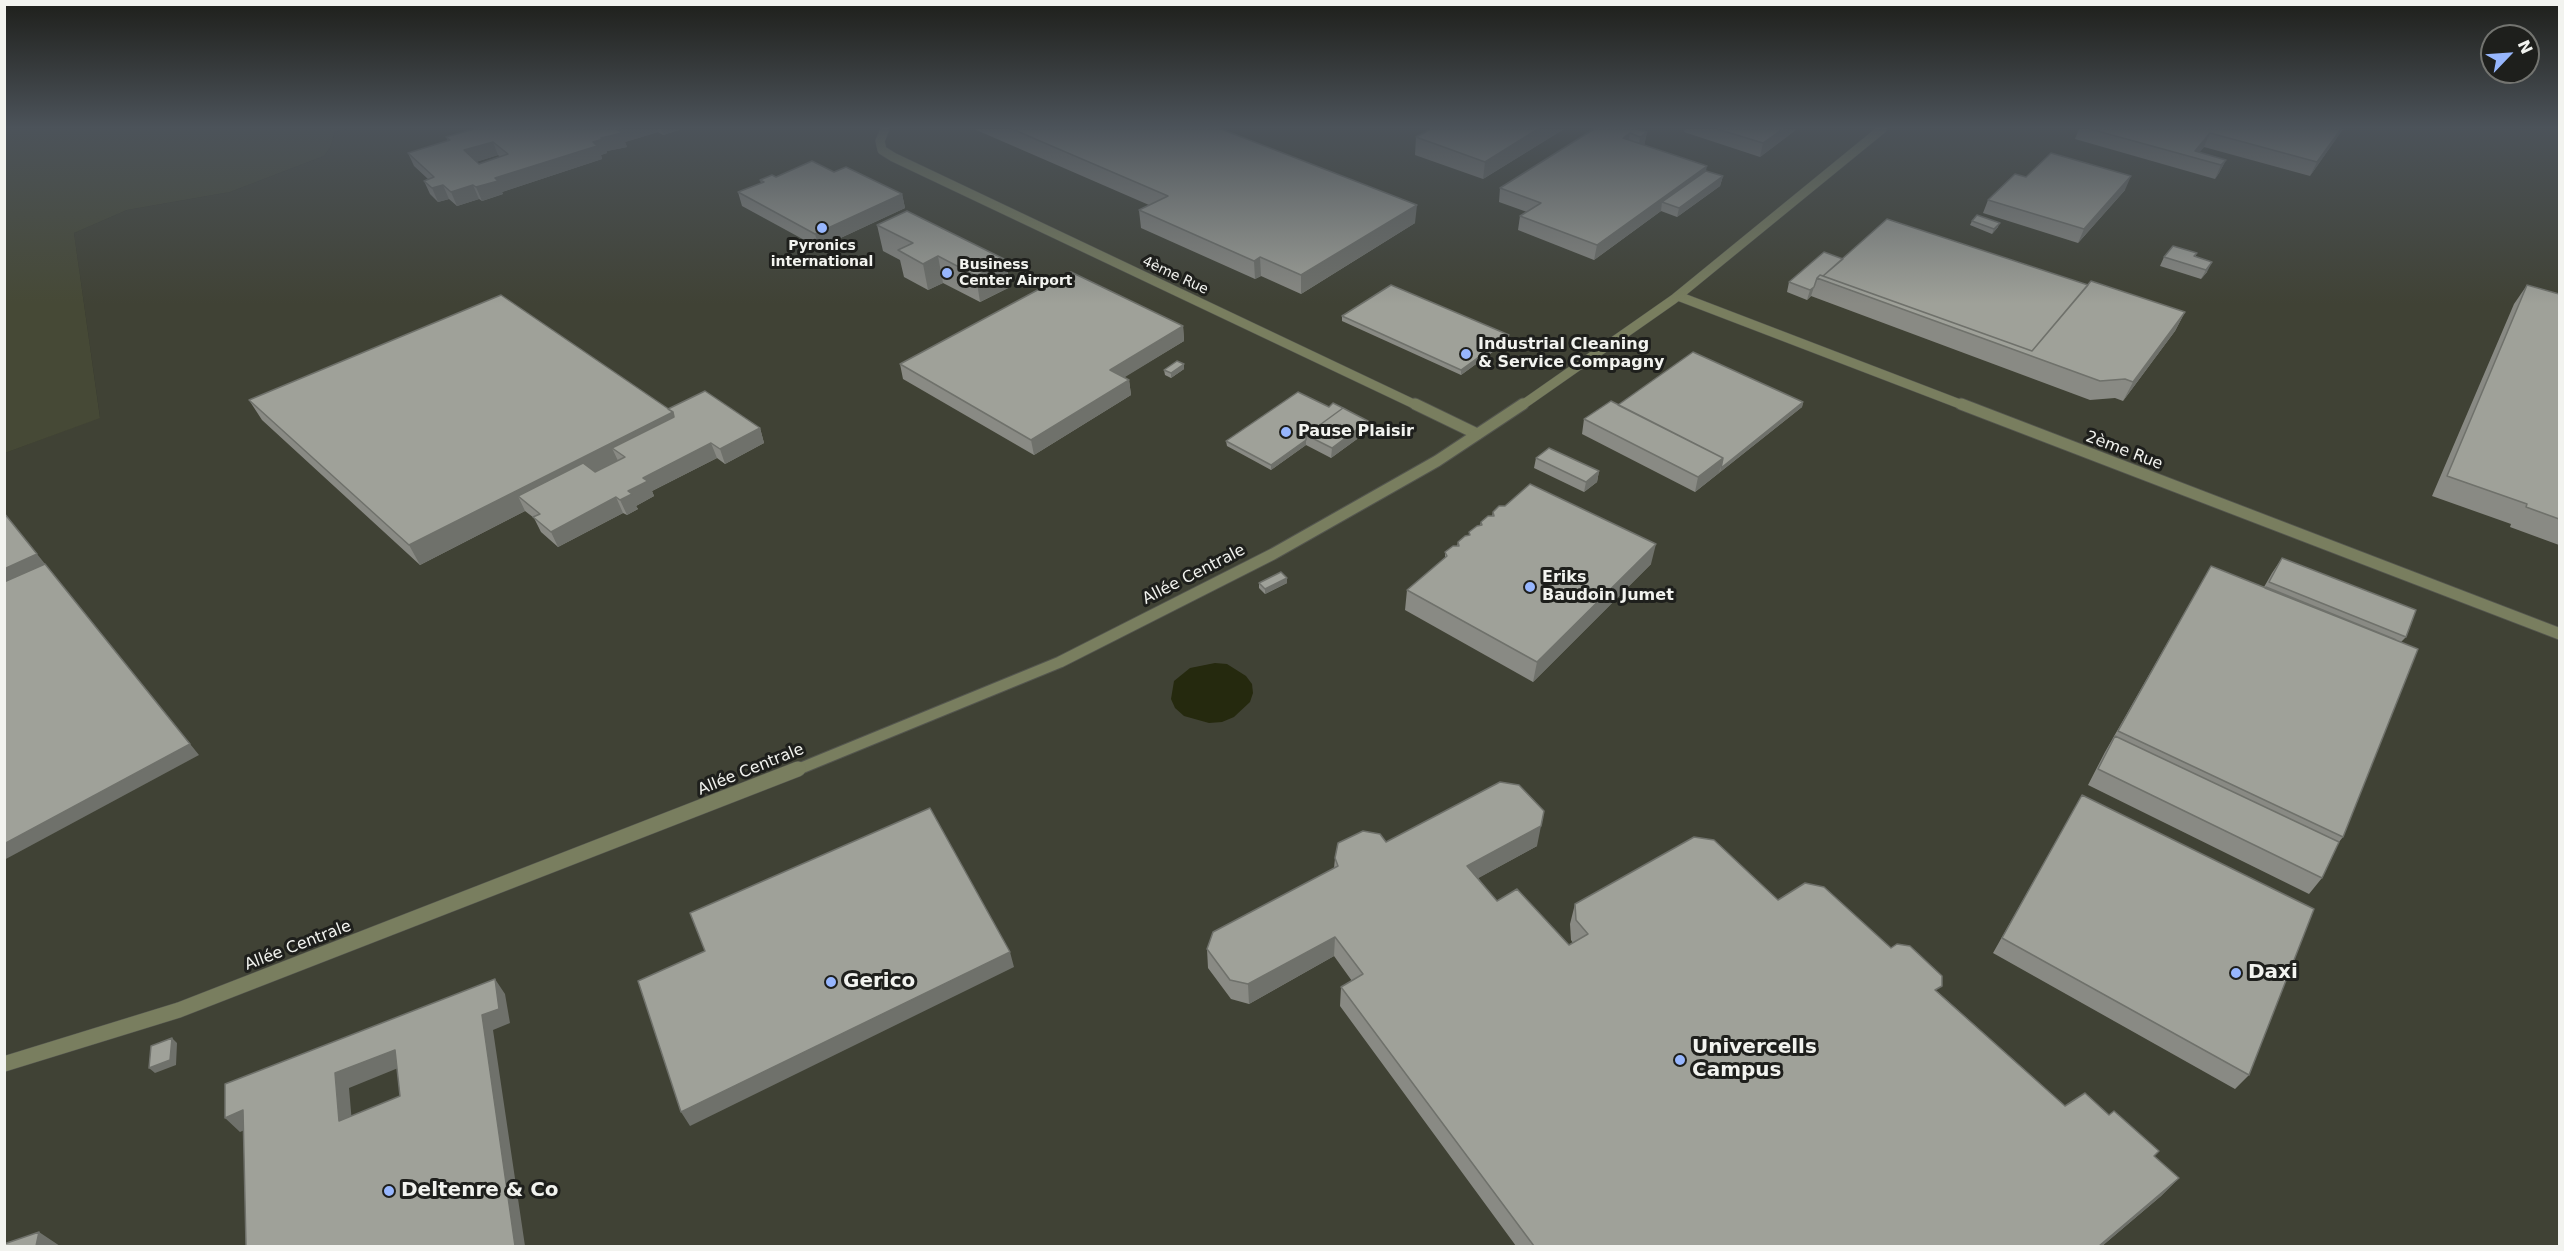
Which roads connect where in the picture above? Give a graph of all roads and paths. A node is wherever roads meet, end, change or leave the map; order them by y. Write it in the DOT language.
graph roads {
  1 [pos="957,187"];
  2 [pos="1811,187"];
  3 [pos="1678,296"];
  4 [pos="1477,434"];
  5 [pos="2559,634"];
  6 [pos="4,1064"];
  1 -- 4 [label="street, 4ème Rue"];
  2 -- 3 [label="street"];
  3 -- 4 [label="street, Allée Centrale"];
  3 -- 5 [label="street, 2ème Rue"];
  4 -- 6 [label="street, Allée Centrale"];
}
